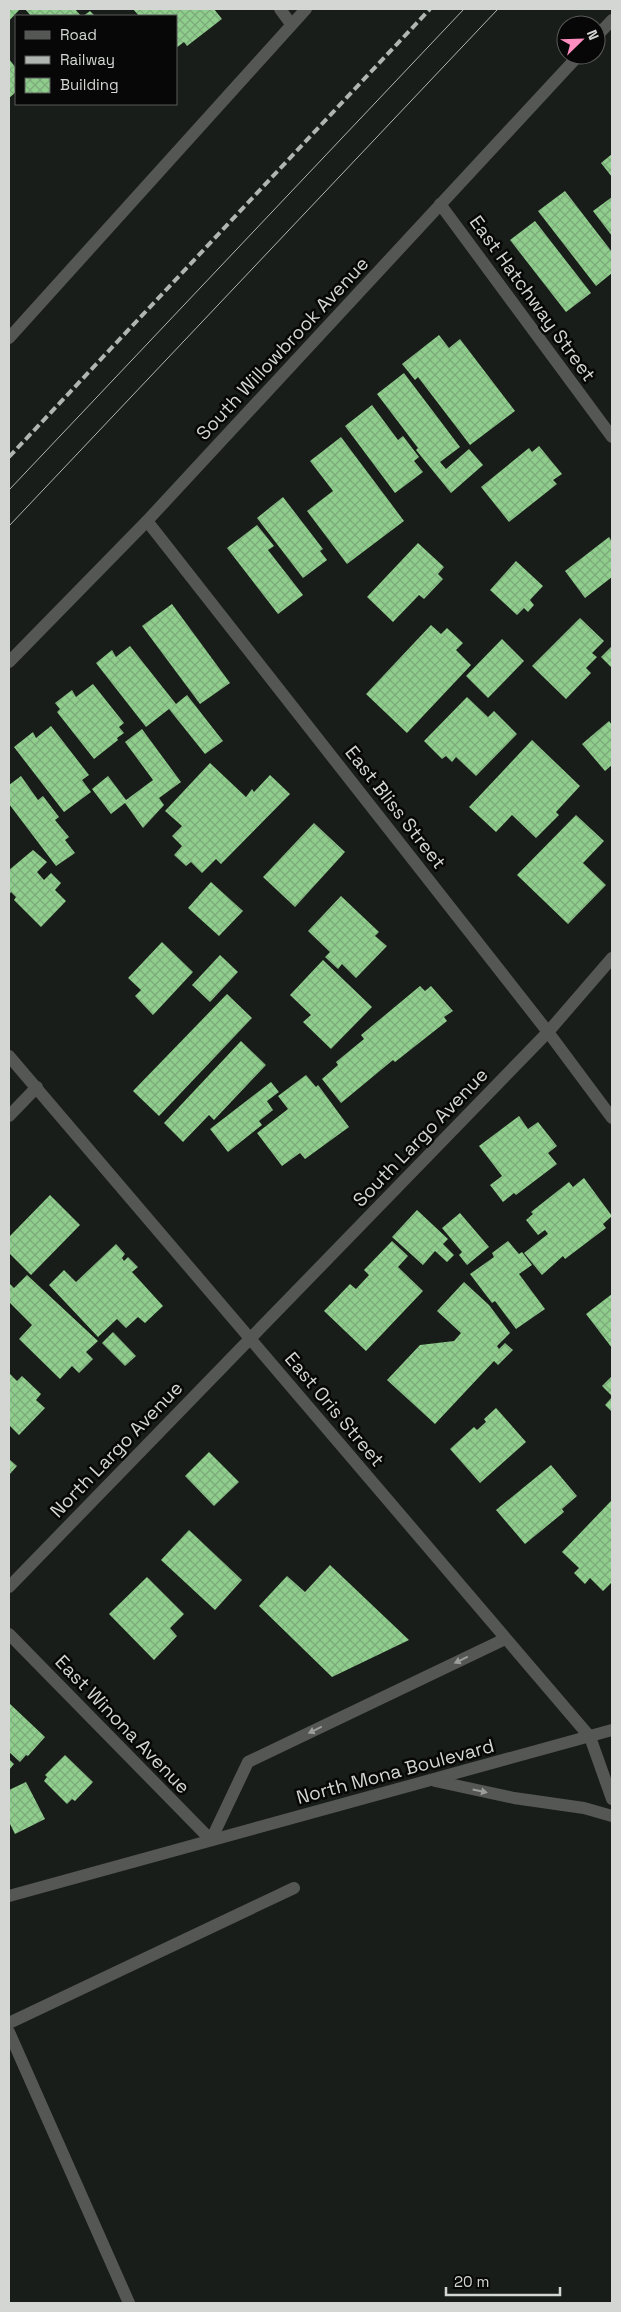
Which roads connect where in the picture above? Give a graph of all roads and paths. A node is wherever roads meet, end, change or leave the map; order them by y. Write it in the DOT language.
graph roads {
  1 [pos="280,9"];
  2 [pos="306,9"];
  3 [pos="291,24"];
  4 [pos="571,65"];
  5 [pos="440,204"];
  6 [pos="10,332"];
  7 [pos="612,437"];
  8 [pos="147,521"];
  9 [pos="9,662"];
  10 [pos="612,958"];
  11 [pos="548,1032"];
  12 [pos="9,1056"];
  13 [pos="37,1087"];
  14 [pos="9,1116"];
  15 [pos="612,1118"];
  16 [pos="251,1338"];
  17 [pos="9,1586"];
  18 [pos="9,1634"];
  19 [pos="506,1639"];
  20 [pos="612,1730"];
  21 [pos="590,1737"];
  22 [pos="432,1780"];
  23 [pos="612,1799"];
  24 [pos="612,1816"];
  25 [pos="211,1840"];
  26 [pos="294,1888"];
  27 [pos="9,1896"];
  28 [pos="9,2023"];
  29 [pos="9,2032"];
  30 [pos="129,2303"];
  1 -- 3 [label="street"];
  2 -- 3 [label="street"];
  3 -- 6 [label="street"];
  4 -- 5 [label="street, South Willowbrook Avenue"];
  5 -- 7 [label="street, East Hatchway Street"];
  5 -- 8 [label="street, South Willowbrook Avenue"];
  8 -- 9 [label="street, South Willowbrook Avenue"];
  8 -- 11 [label="street, East Bliss Street"];
  10 -- 11 [label="street, South Largo Avenue"];
  11 -- 15 [label="street, East Bliss Street"];
  11 -- 16 [label="street, South Largo Avenue"];
  12 -- 13 [label="street, East Oris Street"];
  13 -- 14 [label="street"];
  13 -- 16 [label="street, East Oris Street"];
  16 -- 17 [label="street, North Largo Avenue"];
  16 -- 19 [label="street, East Oris Street"];
  18 -- 25 [label="street, East Winona Avenue"];
  19 -- 21 [label="street, East Oris Street"];
  19 -- 25 [label="street, one-way"];
  20 -- 21 [label="street, North Mona Boulevard"];
  21 -- 22 [label="street, North Mona Boulevard"];
  21 -- 23 [label="street, East Oris Street"];
  22 -- 24 [label="street, one-way"];
  22 -- 25 [label="street, North Mona Boulevard"];
  25 -- 27 [label="street, North Mona Boulevard"];
  26 -- 28 [label="street"];
  29 -- 30 [label="street"];
}
